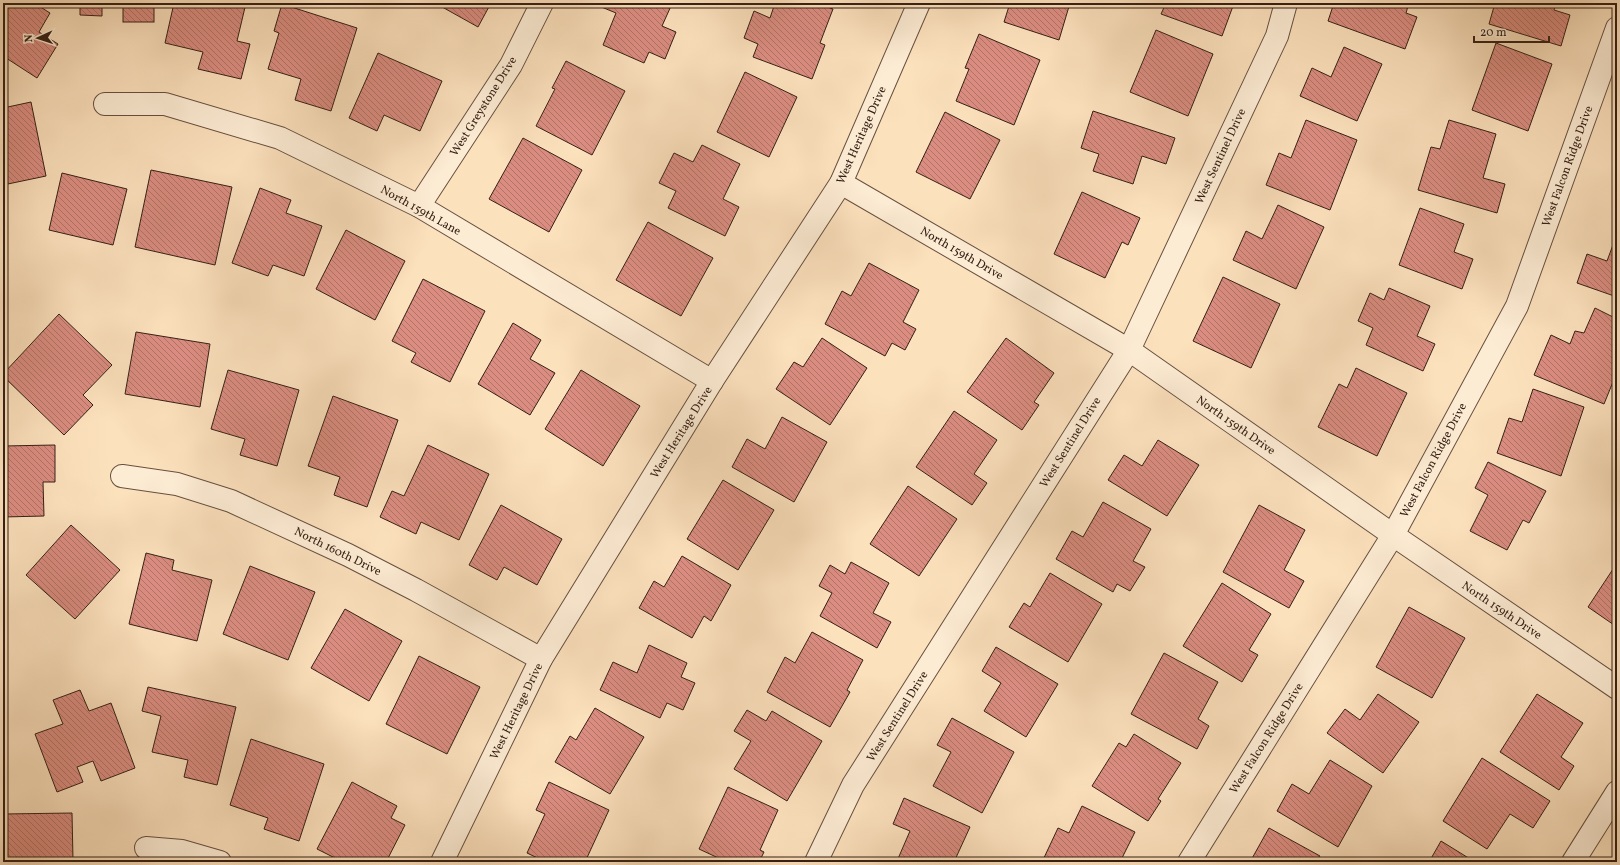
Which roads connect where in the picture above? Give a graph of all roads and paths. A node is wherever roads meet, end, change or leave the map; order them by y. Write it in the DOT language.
graph roads {
  1 [pos="542,3"];
  2 [pos="919,3"];
  3 [pos="1286,3"];
  4 [pos="1617,28"];
  5 [pos="105,104"];
  6 [pos="841,183"];
  7 [pos="419,206"];
  8 [pos="1129,350"];
  9 [pos="712,381"];
  10 [pos="122,476"];
  11 [pos="1393,536"];
  12 [pos="541,659"];
  13 [pos="1617,688"];
  14 [pos="1617,792"];
  15 [pos="146,848"];
  16 [pos="220,862"];
  17 [pos="442,862"];
  18 [pos="816,862"];
  19 [pos="1188,862"];
  20 [pos="1573,862"];
  1 -- 7 [label="street, West Greystone Drive"];
  2 -- 6 [label="street, West Heritage Drive"];
  3 -- 8 [label="street, West Sentinel Drive"];
  4 -- 11 [label="street, West Falcon Ridge Drive"];
  5 -- 7 [label="street, North 159th Lane"];
  6 -- 8 [label="street, North 159th Drive"];
  6 -- 9 [label="street, West Heritage Drive"];
  7 -- 9 [label="street, North 159th Lane"];
  8 -- 11 [label="street, North 159th Drive"];
  8 -- 18 [label="street, West Sentinel Drive"];
  9 -- 12 [label="street, West Heritage Drive"];
  10 -- 12 [label="street, North 160th Drive"];
  11 -- 13 [label="street, North 159th Drive"];
  11 -- 19 [label="street, West Falcon Ridge Drive"];
  12 -- 17 [label="street, West Heritage Drive"];
  14 -- 20 [label="street"];
  15 -- 16 [label="street"];
}
